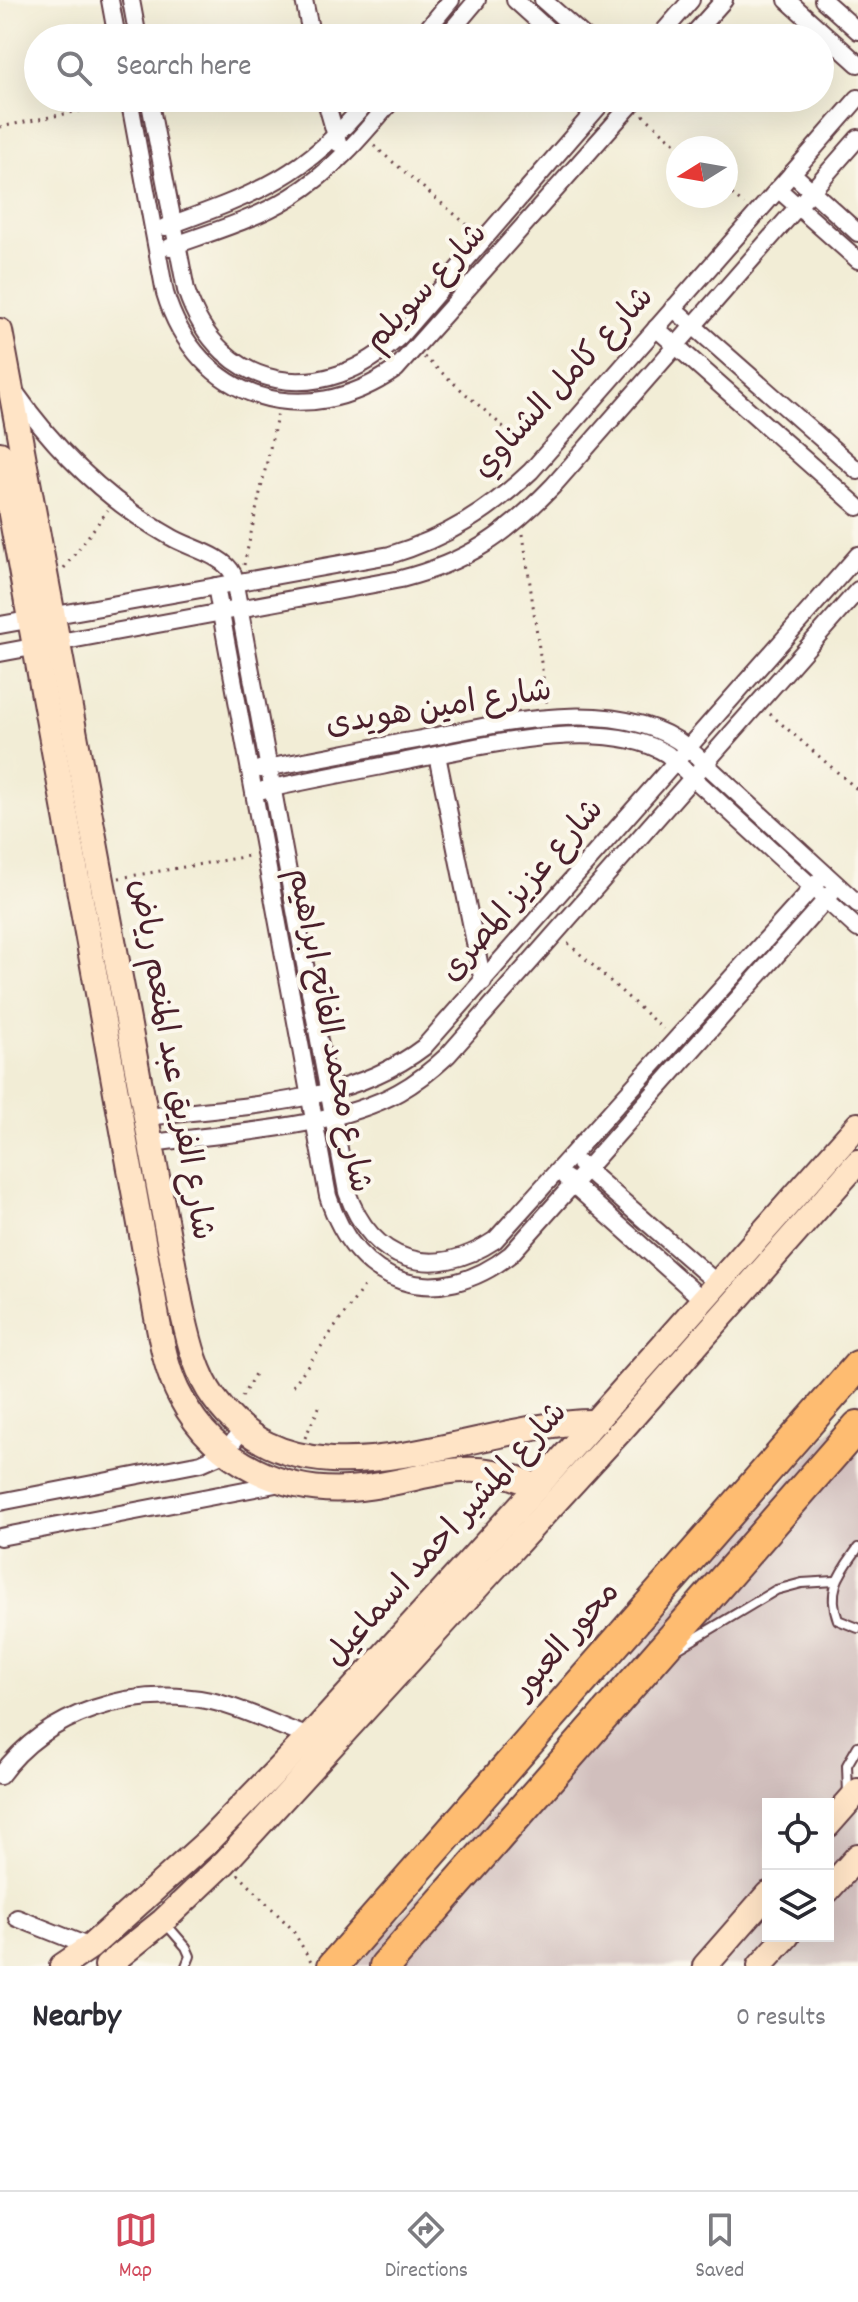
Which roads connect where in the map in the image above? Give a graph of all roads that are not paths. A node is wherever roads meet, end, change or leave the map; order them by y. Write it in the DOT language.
graph roads {
  1 [pos="110,0"];
  2 [pos="131,0"];
  3 [pos="304,0"];
  4 [pos="451,0"];
  5 [pos="477,0"];
  6 [pos="515,0"];
  7 [pos="543,0"];
  8 [pos="691,0"];
  9 [pos="724,0"];
  10 [pos="787,0"];
  11 [pos="823,0"];
  12 [pos="114,24"];
  13 [pos="135,24"];
  14 [pos="309,24"];
  15 [pos="431,24"];
  16 [pos="457,24"];
  17 [pos="542,24"];
  18 [pos="570,24"];
  19 [pos="670,24"];
  20 [pos="703,24"];
  21 [pos="814,24"];
  22 [pos="858,31"];
  23 [pos="834,42"];
  24 [pos="858,64"];
  25 [pos="858,98"];
  26 [pos="131,112"];
  27 [pos="152,112"];
  28 [pos="329,112"];
  29 [pos="357,112"];
  30 [pos="382,112"];
  31 [pos="594,112"];
  32 [pos="621,112"];
  33 [pos="335,137"];
  34 [pos="858,138"];
  35 [pos="344,155"];
  36 [pos="792,173"];
  37 [pos="778,189"];
  38 [pos="812,191"];
  39 [pos="798,206"];
  40 [pos="173,224"];
  41 [pos="153,232"];
  42 [pos="858,233"];
  43 [pos="177,244"];
  44 [pos="157,251"];
  45 [pos="858,260"];
  46 [pos="673,308"];
  47 [pos="693,326"];
  48 [pos="656,328"];
  49 [pos="0,331"];
  50 [pos="675,345"];
  51 [pos="9,384"];
  52 [pos="0,454"];
  53 [pos="858,471"];
  54 [pos="858,507"];
  55 [pos="858,555"];
  56 [pos="237,582"];
  57 [pos="216,586"];
  58 [pos="858,590"];
  59 [pos="240,609"];
  60 [pos="221,612"];
  61 [pos="43,617"];
  62 [pos="0,625"];
  63 [pos="48,644"];
  64 [pos="0,653"];
  65 [pos="688,748"];
  66 [pos="437,755"];
  67 [pos="675,762"];
  68 [pos="705,763"];
  69 [pos="269,767"];
  70 [pos="250,771"];
  71 [pos="692,778"];
  72 [pos="273,788"];
  73 [pos="254,792"];
  74 [pos="757,811"];
  75 [pos="743,826"];
  76 [pos="825,874"];
  77 [pos="838,886"];
  78 [pos="812,888"];
  79 [pos="826,900"];
  80 [pos="858,904"];
  81 [pos="858,929"];
  82 [pos="767,938"];
  83 [pos="781,951"];
  84 [pos="483,982"];
  85 [pos="328,1092"];
  86 [pos="310,1096"];
  87 [pos="147,1117"];
  88 [pos="333,1117"];
  89 [pos="314,1121"];
  90 [pos="858,1125"];
  91 [pos="151,1143"];
  92 [pos="572,1157"];
  93 [pos="858,1162"];
  94 [pos="587,1170"];
  95 [pos="559,1172"];
  96 [pos="574,1185"];
  97 [pos="656,1230"];
  98 [pos="642,1246"];
  99 [pos="710,1292"];
  100 [pos="858,1366"];
  101 [pos="595,1422"];
  102 [pos="237,1423"];
  103 [pos="858,1426"];
  104 [pos="226,1452"];
  105 [pos="326,1461"];
  106 [pos="282,1482"];
  107 [pos="537,1487"];
  108 [pos="324,1490"];
  109 [pos="0,1502"];
  110 [pos="0,1537"];
  111 [pos="858,1548"];
  112 [pos="835,1581"];
  113 [pos="858,1628"];
  114 [pos="647,1667"];
  115 [pos="309,1737"];
  116 [pos="333,1745"];
  117 [pos="858,1746"];
  118 [pos="0,1776"];
  119 [pos="853,1796"];
  120 [pos="834,1818"];
  121 [pos="858,1856"];
  122 [pos="834,1883"];
  123 [pos="762,1901"];
  124 [pos="17,1918"];
  125 [pos="163,1921"];
  126 [pos="782,1942"];
  127 [pos="90,1947"];
  128 [pos="62,1966"];
  129 [pos="107,1966"];
  130 [pos="186,1966"];
  131 [pos="333,1966"];
  132 [pos="385,1966"];
  133 [pos="705,1966"];
  134 [pos="760,1966"];
  1 -- 12 [label="street"];
  2 -- 13 [label="street"];
  3 -- 14 [label="street"];
  4 -- 15 [label="street"];
  5 -- 16 [label="street"];
  6 -- 17 [label="street"];
  7 -- 18 [label="street"];
  8 -- 19 [label="street"];
  9 -- 20 [label="street"];
  10 -- 21 [label="street"];
  11 -- 22 [label="street"];
  23 -- 24 [label="street"];
  25 -- 36 [label="street, شارع كامل الشناوي"];
  26 -- 41 [label="street, شارع سويلم"];
  27 -- 40 [label="street, شارع سويلم"];
  28 -- 33 [label="street"];
  29 -- 33 [label="street"];
  30 -- 35 [label="street"];
  31 -- 43 [label="street, شارع سويلم"];
  32 -- 44 [label="street, شارع سويلم"];
  33 -- 35 [label="street"];
  33 -- 40 [label="street"];
  34 -- 38 [label="street, شارع كامل الشناوي"];
  35 -- 43 [label="street"];
  36 -- 37 [label="street, شارع كامل الشناوي"];
  36 -- 38 [label="street"];
  37 -- 39 [label="street"];
  37 -- 46 [label="street, شارع كامل الشناوي"];
  38 -- 39 [label="street, شارع كامل الشناوي"];
  38 -- 42 [label="street"];
  39 -- 45 [label="street"];
  39 -- 47 [label="street, شارع كامل الشناوي"];
  40 -- 41 [label="street"];
  40 -- 43 [label="street, شارع سويلم"];
  41 -- 44 [label="street, شارع سويلم"];
  43 -- 44 [label="street"];
  46 -- 47 [label="street"];
  46 -- 48 [label="street, شارع كامل الشناوي"];
  47 -- 50 [label="street, شارع كامل الشناوي"];
  47 -- 53 [label="street"];
  48 -- 50 [label="street"];
  48 -- 56 [label="street, شارع كامل الشناوي"];
  49 -- 51 [label="street, شارع الفريق عبد المنعم رياض"];
  50 -- 54 [label="street"];
  50 -- 59 [label="street, شارع كامل الشناوي"];
  51 -- 56 [label="street"];
  51 -- 61 [label="street, شارع الفريق عبد المنعم رياض"];
  52 -- 61 [label="street, شارع الفريق عبد المنعم رياض"];
  55 -- 65 [label="street, شارع عزيز المصرى"];
  56 -- 57 [label="street, شارع كامل الشناوي"];
  56 -- 59 [label="street, شارع محمد الفاتح ابراهيم"];
  57 -- 60 [label="street, شارع محمد الفاتح ابراهيم"];
  57 -- 61 [label="street, شارع كامل الشناوي"];
  58 -- 68 [label="street, شارع عزيز المصرى"];
  59 -- 60 [label="street, شارع كامل الشناوي"];
  59 -- 69 [label="street, شارع محمد الفاتح ابراهيم"];
  60 -- 63 [label="street, شارع كامل الشناوي"];
  60 -- 70 [label="street, شارع محمد الفاتح ابراهيم"];
  61 -- 62 [label="street, شارع كامل الشناوي"];
  61 -- 63 [label="street, شارع الفريق عبد المنعم رياض"];
  63 -- 64 [label="street, شارع كامل الشناوي"];
  63 -- 87 [label="street, شارع الفريق عبد المنعم رياض"];
  63 -- 104 [label="street, شارع الفريق عبد المنعم رياض"];
  65 -- 67 [label="street, شارع عزيز المصرى"];
  65 -- 68 [label="street, شارع امين هويدى"];
  65 -- 69 [label="street, شارع امين هويدى"];
  66 -- 67 [label="street, شارع امين هويدى"];
  66 -- 72 [label="street, شارع امين هويدى"];
  66 -- 84 [label="street"];
  67 -- 71 [label="street, شارع امين هويدى"];
  67 -- 84 [label="street, شارع عزيز المصرى"];
  68 -- 71 [label="street, شارع عزيز المصرى"];
  68 -- 74 [label="street, شارع امين هويدى"];
  69 -- 70 [label="street, شارع امين هويدى"];
  69 -- 72 [label="street, شارع محمد الفاتح ابراهيم"];
  70 -- 73 [label="street, شارع محمد الفاتح ابراهيم"];
  71 -- 75 [label="street, شارع امين هويدى"];
  71 -- 88 [label="street, شارع عزيز المصرى"];
  72 -- 73 [label="street, شارع امين هويدى"];
  72 -- 85 [label="street, شارع محمد الفاتح ابراهيم"];
  73 -- 86 [label="street, شارع محمد الفاتح ابراهيم"];
  74 -- 75 [label="street"];
  74 -- 76 [label="street, شارع امين هويدى"];
  75 -- 78 [label="street, شارع امين هويدى"];
  76 -- 77 [label="street, شارع امين هويدى"];
  76 -- 78 [label="street, شارع محمد الفاتح ابراهيم"];
  77 -- 79 [label="street, شارع محمد الفاتح ابراهيم"];
  77 -- 80 [label="street, شارع امين هويدى"];
  78 -- 79 [label="street, شارع امين هويدى"];
  78 -- 82 [label="street, شارع محمد الفاتح ابراهيم"];
  79 -- 81 [label="street, شارع امين هويدى"];
  79 -- 83 [label="street, شارع محمد الفاتح ابراهيم"];
  82 -- 83 [label="street"];
  82 -- 92 [label="street, شارع محمد الفاتح ابراهيم"];
  83 -- 94 [label="street, شارع محمد الفاتح ابراهيم"];
  84 -- 85 [label="street, شارع عزيز المصرى"];
  85 -- 86 [label="street, شارع عزيز المصرى"];
  85 -- 88 [label="street, شارع محمد الفاتح ابراهيم"];
  86 -- 87 [label="street, شارع عزيز المصرى"];
  86 -- 89 [label="street, شارع محمد الفاتح ابراهيم"];
  87 -- 91 [label="street, شارع الفريق عبد المنعم رياض"];
  88 -- 89 [label="street, شارع عزيز المصرى"];
  88 -- 95 [label="street, شارع محمد الفاتح ابراهيم"];
  89 -- 91 [label="street, شارع عزيز المصرى"];
  89 -- 96 [label="street, شارع محمد الفاتح ابراهيم"];
  90 -- 99 [label="street, شارع المشير احمد اسماعيل"];
  91 -- 102 [label="street, شارع الفريق عبد المنعم رياض"];
  92 -- 94 [label="street"];
  92 -- 95 [label="street, شارع محمد الفاتح ابراهيم"];
  93 -- 116 [label="street, شارع المشير احمد اسماعيل"];
  94 -- 96 [label="street, شارع محمد الفاتح ابراهيم"];
  94 -- 97 [label="street"];
  95 -- 96 [label="street"];
  96 -- 98 [label="street"];
  97 -- 98 [label="street"];
  97 -- 99 [label="street"];
  98 -- 99 [label="street"];
  99 -- 101 [label="street, شارع المشير احمد اسماعيل"];
  100 -- 131 [label="highway, محور العبور"];
  101 -- 105 [label="street, شارع الفريق عبد المنعم رياض"];
  101 -- 107 [label="street, شارع المشير احمد اسماعيل"];
  102 -- 104 [label="street"];
  102 -- 105 [label="street, شارع الفريق عبد المنعم رياض"];
  103 -- 114 [label="highway"];
  104 -- 106 [label="street, شارع الفريق عبد المنعم رياض"];
  104 -- 109 [label="street"];
  105 -- 108 [label="street"];
  106 -- 108 [label="street, شارع الفريق عبد المنعم رياض"];
  106 -- 110 [label="street"];
  107 -- 108 [label="street, شارع الفريق عبد المنعم رياض"];
  107 -- 115 [label="street, شارع المشير احمد اسماعيل"];
  111 -- 112 [label="lane"];
  112 -- 113 [label="lane"];
  112 -- 114 [label="lane"];
  114 -- 132 [label="highway"];
  115 -- 116 [label="street"];
  115 -- 118 [label="street"];
  115 -- 127 [label="street, شارع المشير احمد اسماعيل"];
  116 -- 125 [label="street, شارع المشير احمد اسماعيل"];
  117 -- 119 [label="lane"];
  119 -- 120 [label="street"];
  121 -- 122 [label="street"];
  123 -- 133 [label="street"];
  124 -- 127 [label="street"];
  125 -- 129 [label="street, شارع المشير احمد اسماعيل"];
  125 -- 130 [label="lane"];
  126 -- 134 [label="street"];
  127 -- 128 [label="street, شارع المشير احمد اسماعيل"];
}
